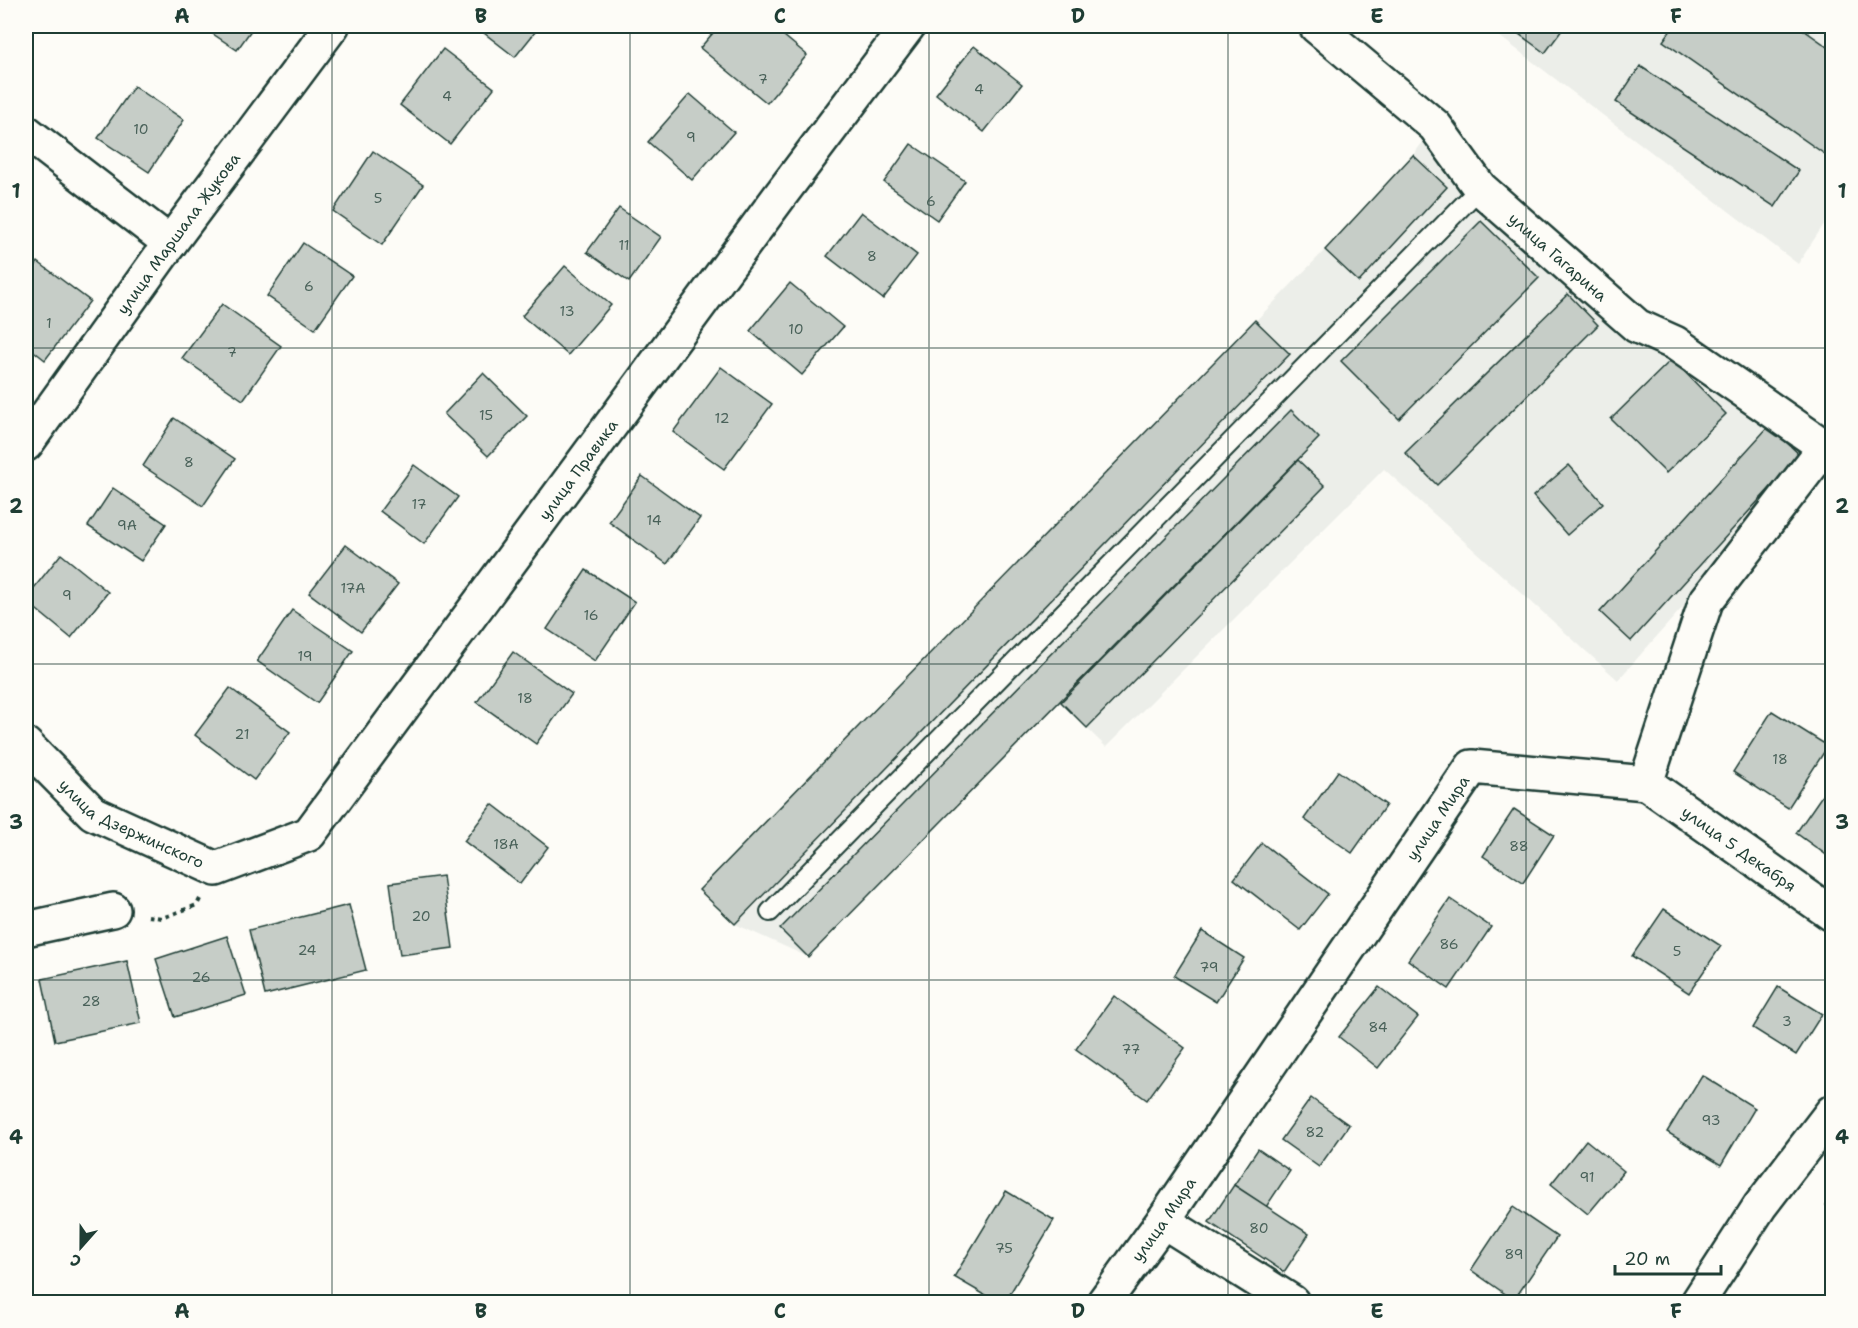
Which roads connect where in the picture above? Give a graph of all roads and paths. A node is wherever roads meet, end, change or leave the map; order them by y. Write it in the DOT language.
graph roads {
  1 [pos="332,26"];
  2 [pos="908,26"];
  3 [pos="1316,26"];
  4 [pos="26,132"];
  5 [pos="1480,188"];
  6 [pos="170,243"];
  7 [pos="26,444"];
  8 [pos="1829,448"];
  9 [pos="26,745"];
  10 [pos="1646,783"];
  11 [pos="216,869"];
  12 [pos="113,910"];
  13 [pos="770,912"];
  14 [pos="1833,914"];
  15 [pos="26,929"];
  16 [pos="1833,1112"];
  17 [pos="1163,1221"];
  18 [pos="1104,1302"];
  19 [pos="1292,1302"];
  20 [pos="1698,1302"];
  1 -- 6 [label="street, улица Маршала Жукова"];
  2 -- 11 [label="street, улица Правика"];
  3 -- 5 [label="street, улица Гагарина"];
  4 -- 6 [label="street"];
  5 -- 8 [label="street, улица Гагарина"];
  5 -- 13 [label="lane"];
  6 -- 7 [label="street, улица Маршала Жукова"];
  8 -- 10 [label="street"];
  9 -- 11 [label="street, улица Дзержинского"];
  10 -- 14 [label="street, улица 5 Декабря"];
  10 -- 17 [label="street, улица Мира"];
  11 -- 12 [label="path"];
  12 -- 15 [label="street"];
  16 -- 20 [label="street"];
  17 -- 18 [label="street, улица Мира"];
  17 -- 19 [label="street"];
}
